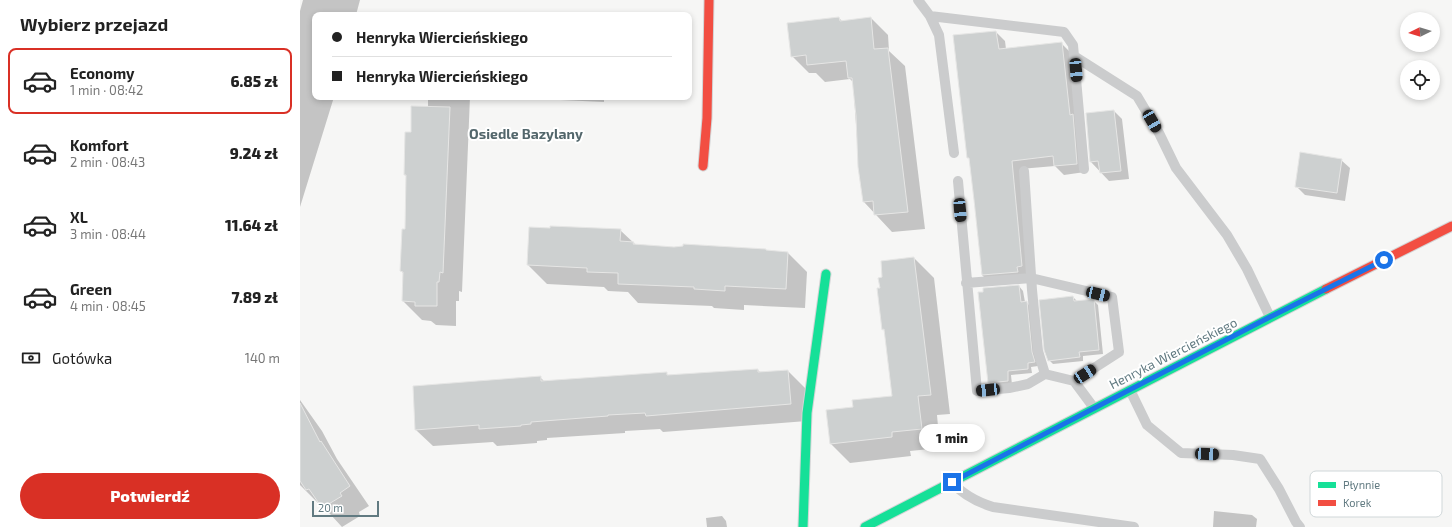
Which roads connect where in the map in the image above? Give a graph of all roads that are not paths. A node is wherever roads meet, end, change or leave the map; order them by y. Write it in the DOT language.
graph roads {
  1 [pos="708,0"];
  2 [pos="918,0"];
  3 [pos="930,16"];
  4 [pos="1074,56"];
  5 [pos="954,153"];
  6 [pos="703,166"];
  7 [pos="1084,168"];
  8 [pos="1024,171"];
  9 [pos="958,181"];
  10 [pos="1452,226"];
  11 [pos="826,274"];
  12 [pos="1031,278"];
  13 [pos="966,283"];
  14 [pos="1270,317"];
  15 [pos="1045,374"];
  16 [pos="1074,381"];
  17 [pos="1130,390"];
  18 [pos="1094,408"];
  19 [pos="952,482"];
  20 [pos="803,527"];
  21 [pos="865,527"];
  22 [pos="1134,527"];
  23 [pos="1300,527"];
  1 -- 6 [label="street"];
  2 -- 3 [label="lane"];
  3 -- 4 [label="lane"];
  3 -- 5 [label="lane"];
  4 -- 7 [label="lane"];
  4 -- 14 [label="lane"];
  8 -- 12 [label="lane"];
  9 -- 13 [label="lane"];
  10 -- 14 [label="street, Henryka Wiercieńskiego"];
  11 -- 20 [label="street"];
  12 -- 13 [label="lane"];
  12 -- 15 [label="lane"];
  12 -- 16 [label="lane"];
  13 -- 15 [label="lane"];
  14 -- 17 [label="street, Henryka Wiercieńskiego"];
  15 -- 16 [label="lane"];
  16 -- 18 [label="lane"];
  17 -- 18 [label="street, Henryka Wiercieńskiego"];
  17 -- 23 [label="lane"];
  18 -- 19 [label="street, Henryka Wiercieńskiego"];
  19 -- 21 [label="street, Henryka Wiercieńskiego"];
  19 -- 22 [label="lane"];
}
